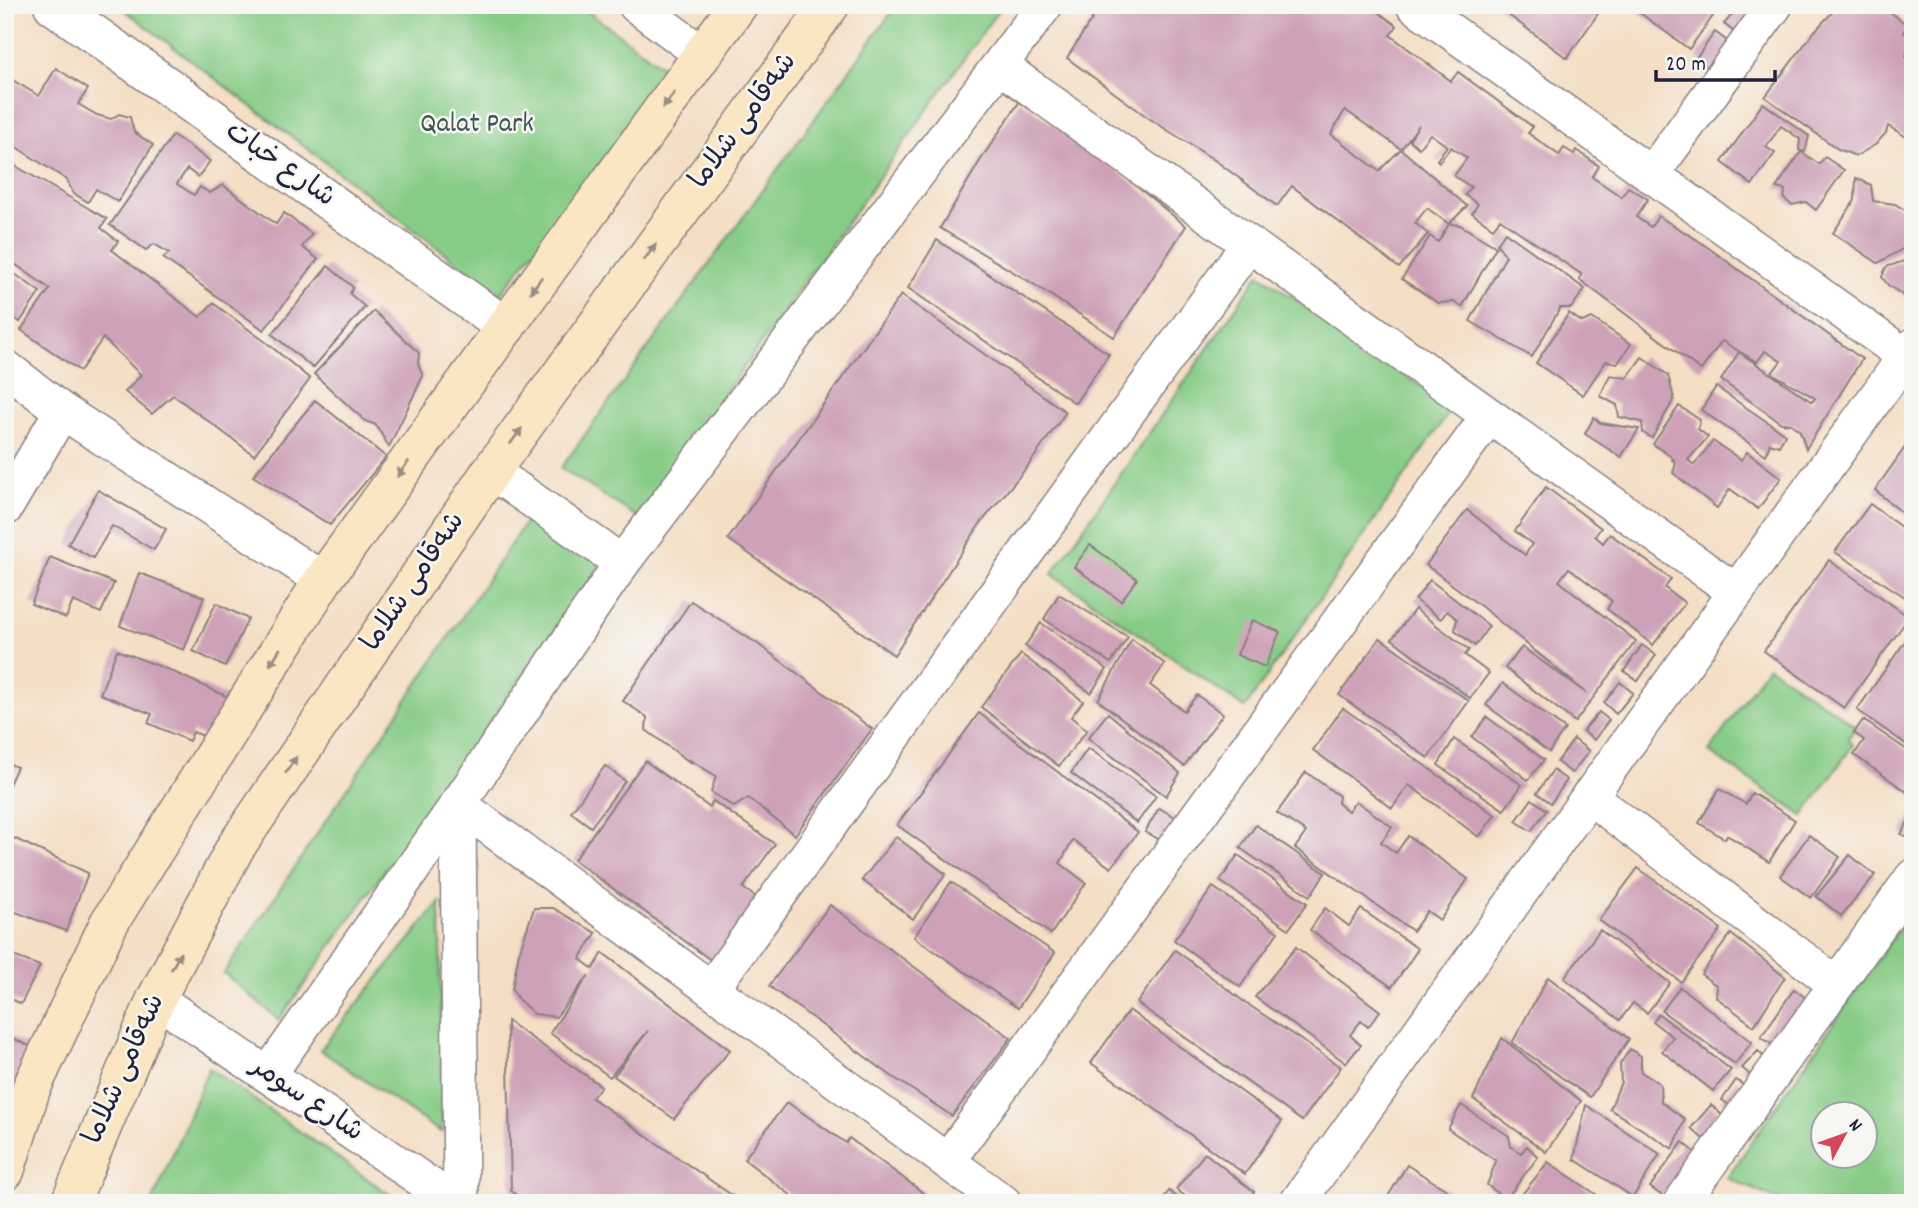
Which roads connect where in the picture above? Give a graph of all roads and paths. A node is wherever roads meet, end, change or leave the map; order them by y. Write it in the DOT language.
graph roads {
  1 [pos="53,5"];
  2 [pos="636,5"];
  3 [pos="738,5"];
  4 [pos="830,5"];
  5 [pos="1045,5"];
  6 [pos="1775,5"];
  7 [pos="1416,6"];
  8 [pos="702,54"];
  9 [pos="1000,66"];
  10 [pos="1651,175"];
  11 [pos="1249,244"];
  12 [pos="506,327"];
  13 [pos="1909,351"];
  14 [pos="5,367"];
  15 [pos="62,411"];
  16 [pos="1489,416"];
  17 [pos="491,471"];
  18 [pos="5,508"];
  19 [pos="622,563"];
  20 [pos="323,580"];
  21 [pos="1736,592"];
  22 [pos="1589,796"];
  23 [pos="458,804"];
  24 [pos="1913,877"];
  25 [pos="1836,984"];
  26 [pos="711,989"];
  27 [pos="156,999"];
  28 [pos="268,1075"];
  29 [pos="947,1161"];
  30 [pos="5,1171"];
  31 [pos="1691,1200"];
  32 [pos="70,1203"];
  33 [pos="458,1203"];
  34 [pos="1004,1203"];
  35 [pos="1297,1203"];
  1 -- 12 [label="street, شارع خبات"];
  2 -- 8 [label="street"];
  3 -- 8 [label="main road"];
  17 -- 4 [label="main road, شەقامی شلاما, one-way"];
  5 -- 9 [label="street"];
  6 -- 10 [label="street"];
  7 -- 10 [label="street"];
  8 -- 12 [label="main road, one-way"];
  9 -- 11 [label="street"];
  9 -- 19 [label="street"];
  10 -- 13 [label="street"];
  11 -- 16 [label="street"];
  11 -- 26 [label="street"];
  12 -- 20 [label="main road, one-way"];
  13 -- 21 [label="street"];
  14 -- 15 [label="street"];
  15 -- 18 [label="street"];
  15 -- 20 [label="street"];
  16 -- 21 [label="street"];
  16 -- 29 [label="street"];
  17 -- 19 [label="street"];
  27 -- 17 [label="main road, شەقامی شلاما, one-way"];
  19 -- 23 [label="street"];
  20 -- 30 [label="main road, one-way"];
  21 -- 22 [label="street"];
  22 -- 25 [label="street"];
  22 -- 35 [label="street"];
  23 -- 26 [label="street"];
  23 -- 28 [label="street"];
  23 -- 33 [label="street"];
  24 -- 25 [label="street"];
  25 -- 31 [label="street"];
  26 -- 29 [label="street"];
  27 -- 28 [label="street, شارع سومر"];
  27 -- 32 [label="main road, شەقامی شلاما"];
  28 -- 33 [label="street, شارع سومر"];
  29 -- 34 [label="street"];
}
